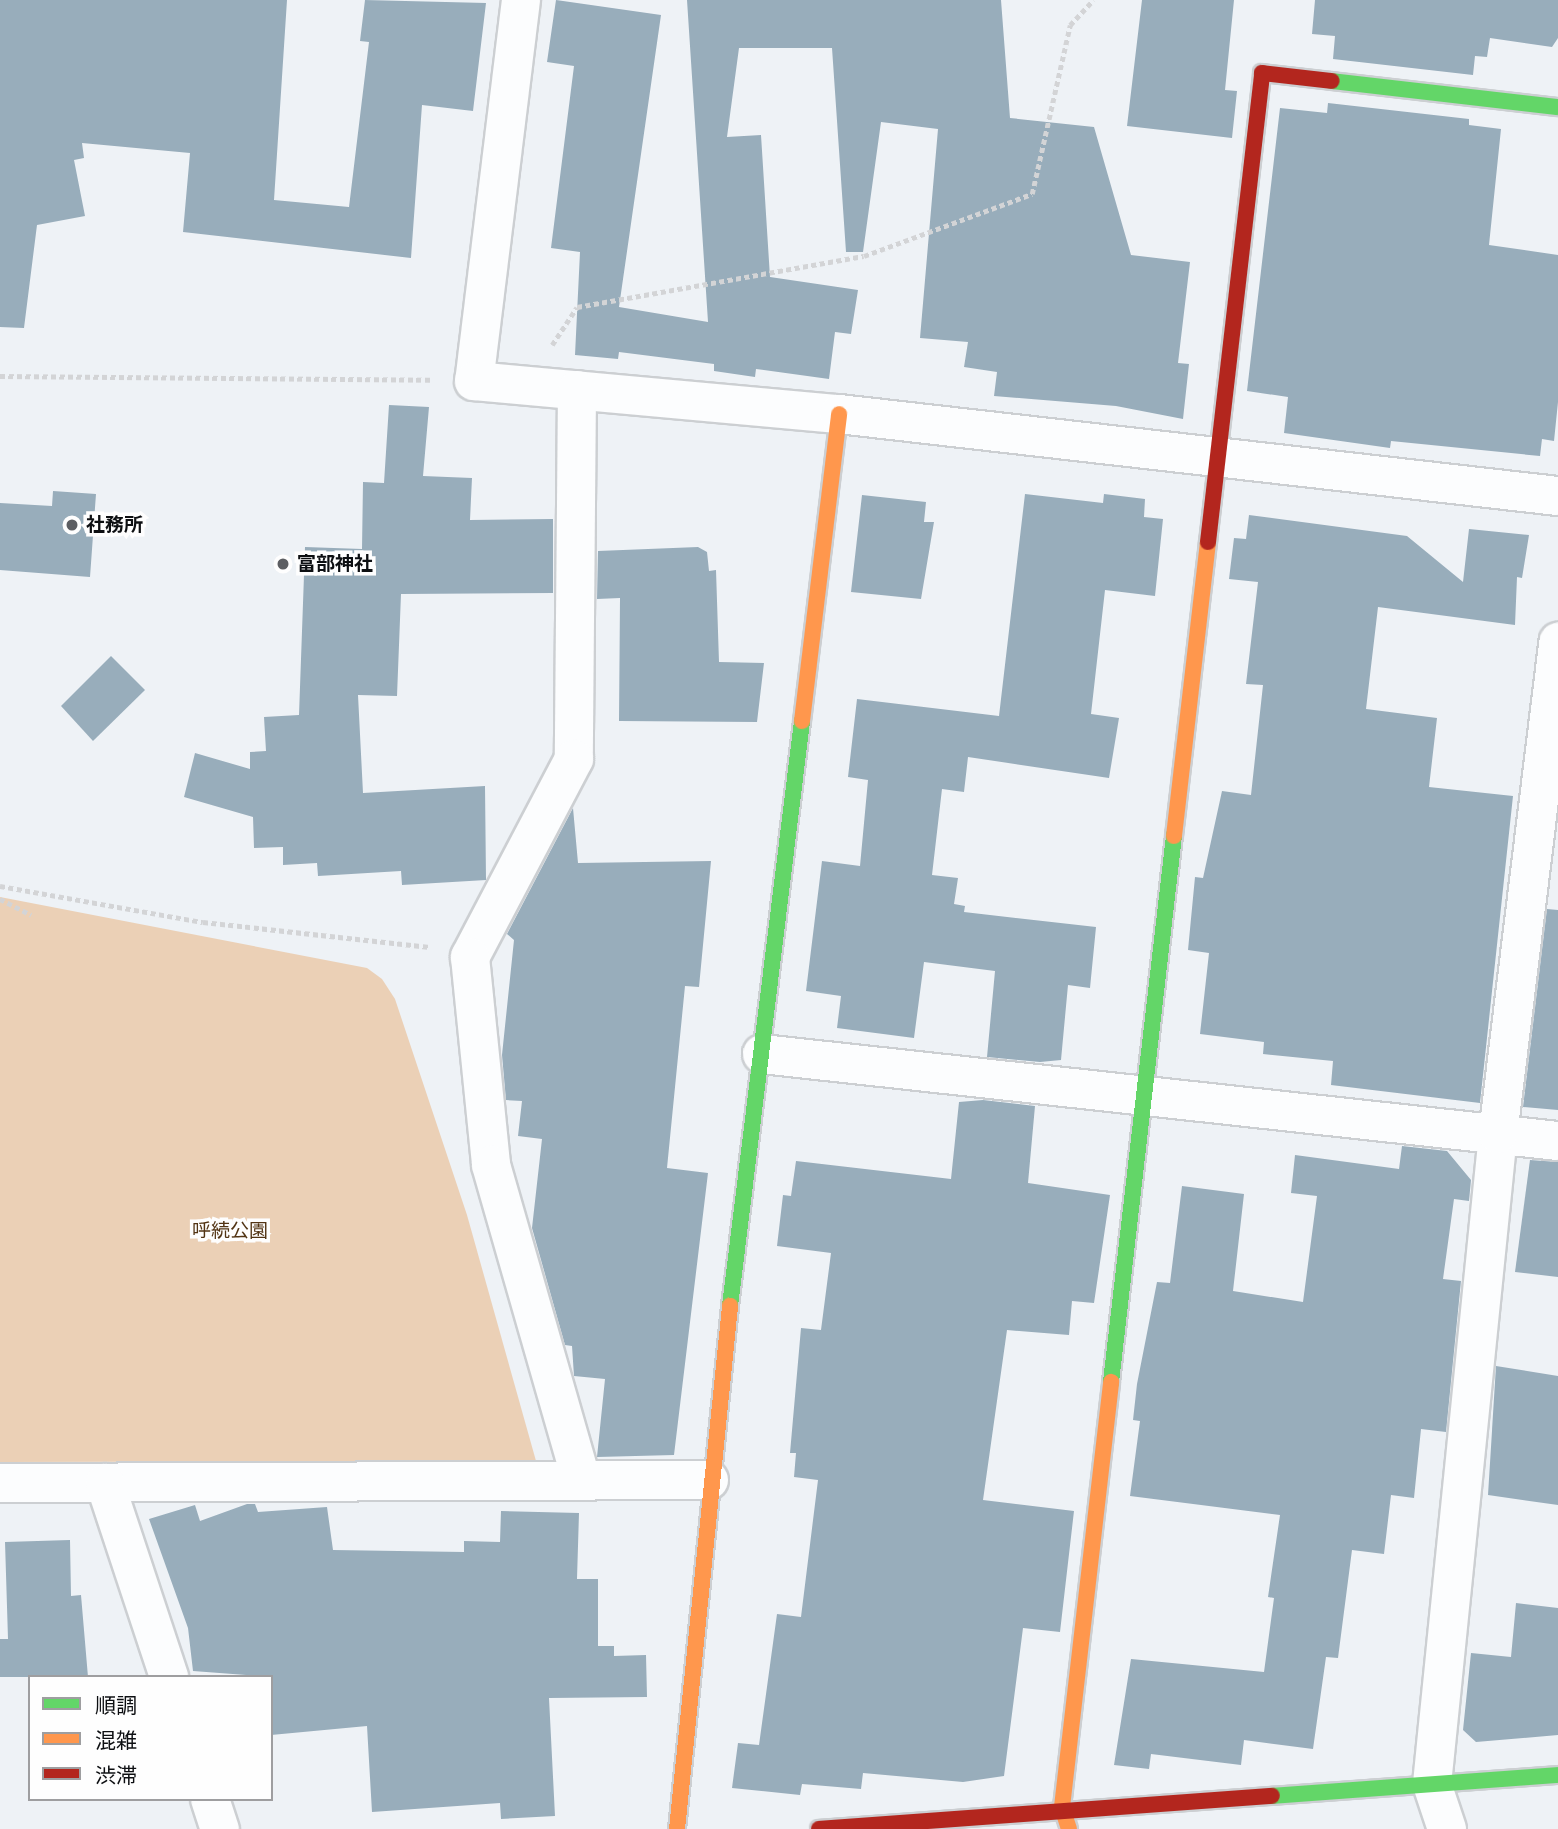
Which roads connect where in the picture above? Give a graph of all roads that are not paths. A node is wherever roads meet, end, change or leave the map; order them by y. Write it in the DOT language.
graph roads {
  1 [pos="520,0"];
  2 [pos="1558,107"];
  3 [pos="577,390"];
  4 [pos="839,414"];
  5 [pos="1217,457"];
  6 [pos="1558,496"];
  7 [pos="1558,642"];
  8 [pos="762,1054"];
  9 [pos="1143,1096"];
  10 [pos="1498,1134"];
  11 [pos="1558,1141"];
  12 [pos="581,1479"];
  13 [pos="709,1480"];
  14 [pos="0,1483"];
  15 [pos="105,1483"];
  16 [pos="168,1675"];
  17 [pos="1558,1776"];
  18 [pos="1432,1784"];
  19 [pos="211,1801"];
  20 [pos="1062,1807"];
  21 [pos="220,1829"];
  22 [pos="677,1829"];
  23 [pos="819,1829"];
  24 [pos="1069,1829"];
  25 [pos="1447,1829"];
  1 -- 3 [label="street"];
  2 -- 5 [label="street"];
  3 -- 4 [label="street"];
  3 -- 12 [label="street"];
  4 -- 5 [label="street"];
  4 -- 8 [label="street"];
  5 -- 6 [label="street"];
  5 -- 9 [label="street"];
  7 -- 10 [label="street"];
  8 -- 9 [label="street"];
  8 -- 13 [label="street"];
  9 -- 10 [label="street"];
  9 -- 20 [label="street"];
  10 -- 11 [label="street"];
  10 -- 18 [label="street"];
  12 -- 13 [label="street"];
  12 -- 15 [label="street"];
  13 -- 22 [label="street"];
  14 -- 15 [label="street"];
  15 -- 16 [label="street"];
  17 -- 18 [label="street"];
  18 -- 20 [label="street"];
  18 -- 25 [label="street"];
  19 -- 21 [label="street"];
  20 -- 23 [label="street"];
  20 -- 24 [label="street"];
}
